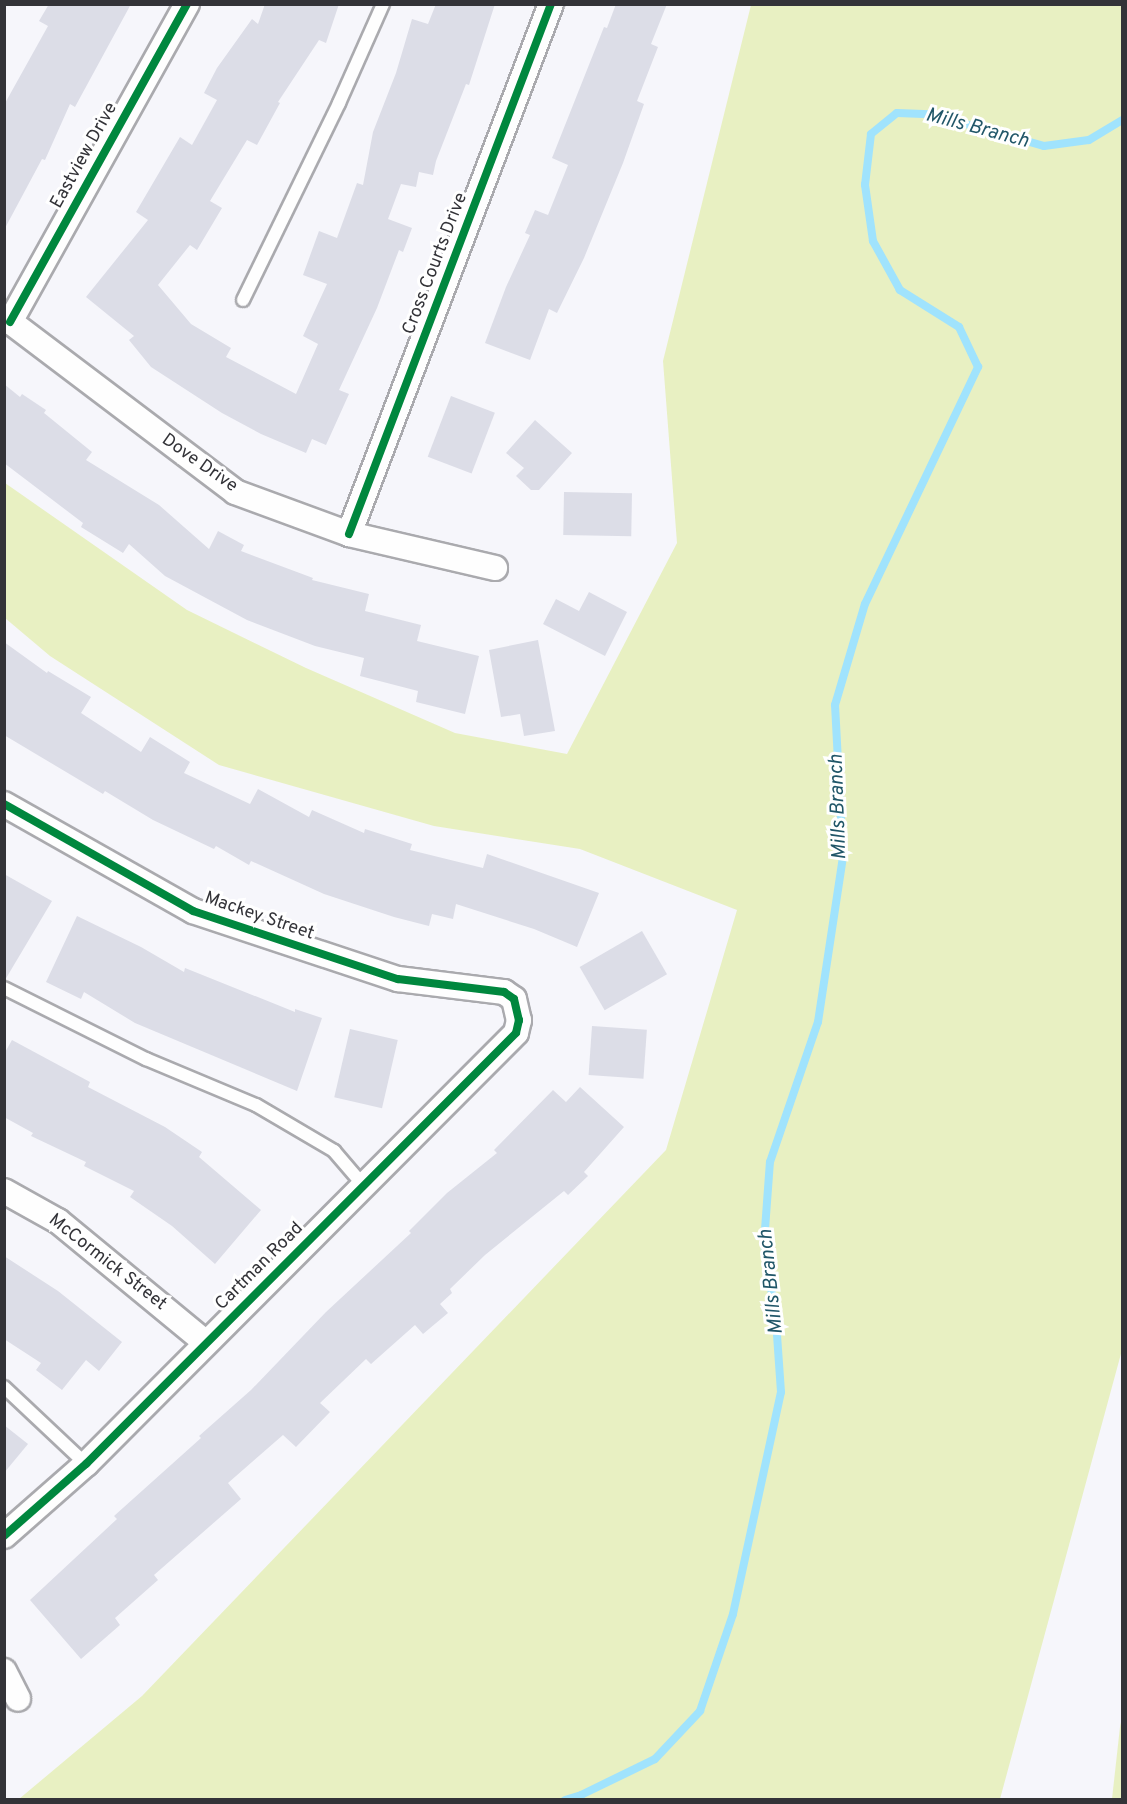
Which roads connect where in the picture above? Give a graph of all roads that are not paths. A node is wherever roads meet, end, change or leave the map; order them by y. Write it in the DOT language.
graph roads {
  1 [pos="187,4"];
  2 [pos="383,4"];
  3 [pos="551,4"];
  4 [pos="243,300"];
  5 [pos="7,319"];
  6 [pos="349,534"];
  7 [pos="495,568"];
  8 [pos="4,804"];
  9 [pos="4,987"];
  10 [pos="518,1008"];
  11 [pos="363,1185"];
  12 [pos="4,1191"];
  13 [pos="205,1342"];
  14 [pos="4,1387"];
  15 [pos="86,1464"];
  16 [pos="4,1536"];
  17 [pos="4,1671"];
  18 [pos="18,1699"];
  1 -- 5 [label="street, Eastview Drive"];
  2 -- 4 [label="lane"];
  3 -- 6 [label="street, Cross Courts Drive"];
  5 -- 6 [label="street, Dove Drive"];
  6 -- 7 [label="street, Dove Drive"];
  8 -- 10 [label="street, Mackey Street"];
  9 -- 11 [label="lane"];
  10 -- 11 [label="street, Cartman Road"];
  11 -- 13 [label="street, Cartman Road"];
  12 -- 13 [label="street, McCormick Street"];
  13 -- 15 [label="street, Cartman Road"];
  14 -- 15 [label="lane"];
  15 -- 16 [label="street, Cartman Road"];
  17 -- 18 [label="street"];
}
